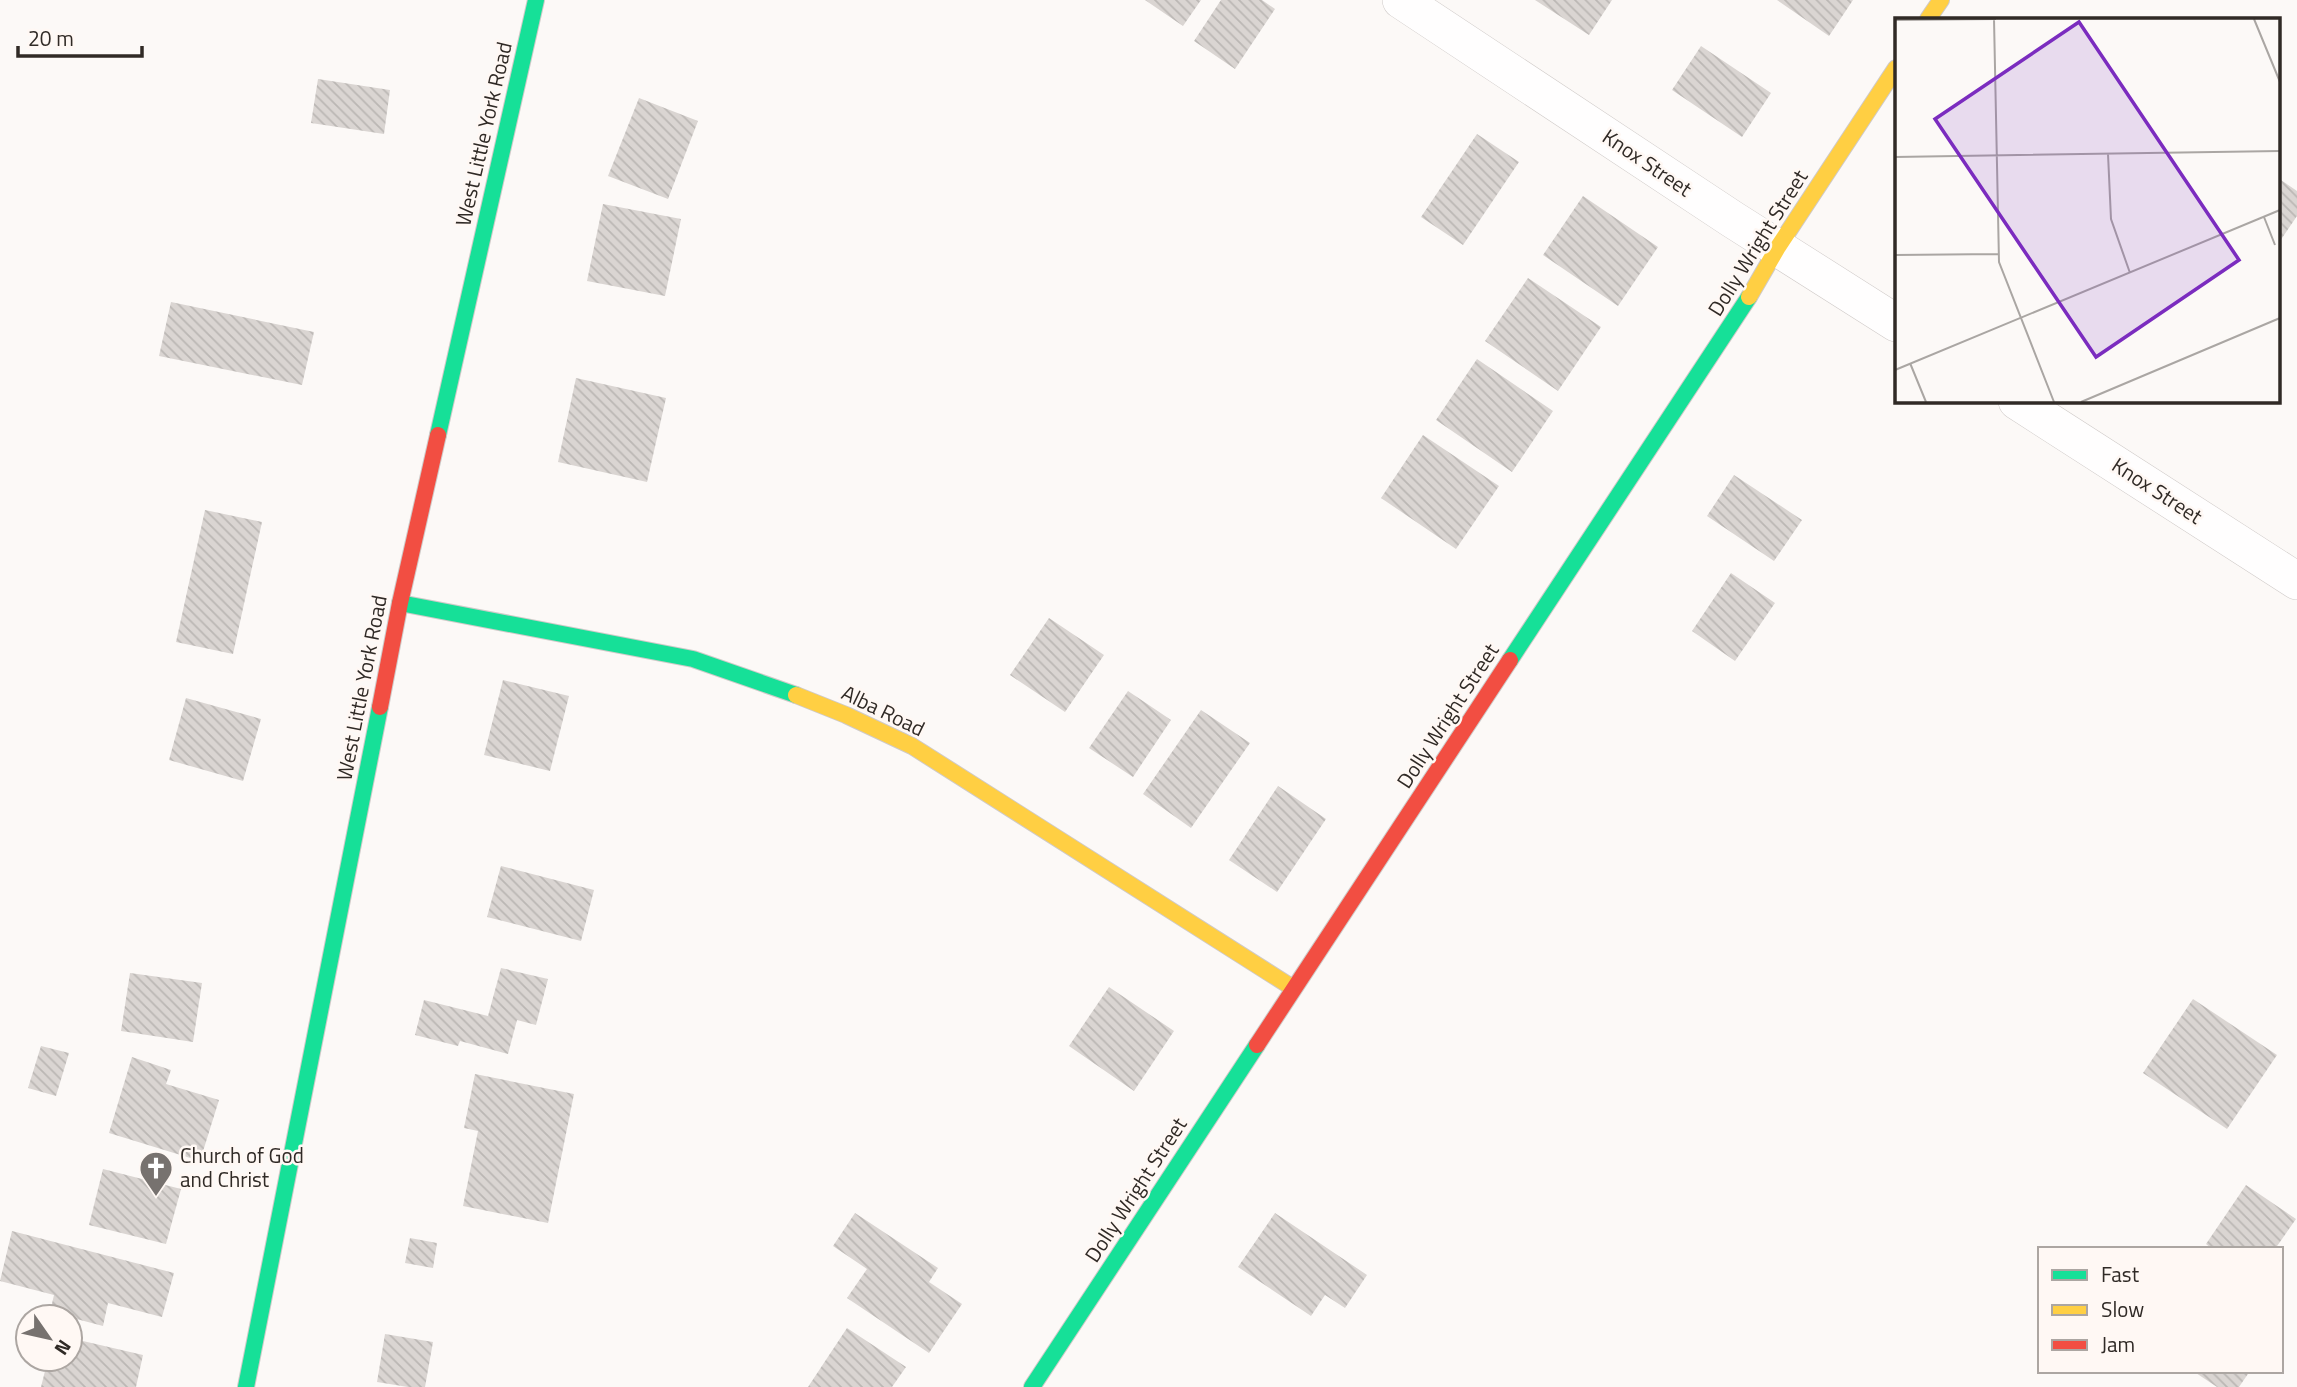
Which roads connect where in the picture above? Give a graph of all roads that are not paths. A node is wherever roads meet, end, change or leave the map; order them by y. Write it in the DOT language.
graph roads {
  1 [pos="536,0"];
  2 [pos="1401,0"];
  3 [pos="1941,0"];
  4 [pos="1929,18"];
  5 [pos="1895,70"];
  6 [pos="1778,247"];
  7 [pos="1895,322"];
  8 [pos="2019,402"];
  9 [pos="2297,581"];
  10 [pos="400,603"];
  11 [pos="1293,988"];
  12 [pos="246,1387"];
  13 [pos="1032,1387"];
  1 -- 10 [label="street, West Little York Road"];
  2 -- 6 [label="street, Knox Street"];
  3 -- 4 [label="street"];
  5 -- 6 [label="street, Dolly Wright Street"];
  6 -- 7 [label="street, Knox Street"];
  6 -- 11 [label="street, Dolly Wright Street"];
  8 -- 9 [label="street, Knox Street"];
  10 -- 11 [label="street, Alba Road"];
  10 -- 12 [label="street, West Little York Road"];
  11 -- 13 [label="street, Dolly Wright Street"];
}
